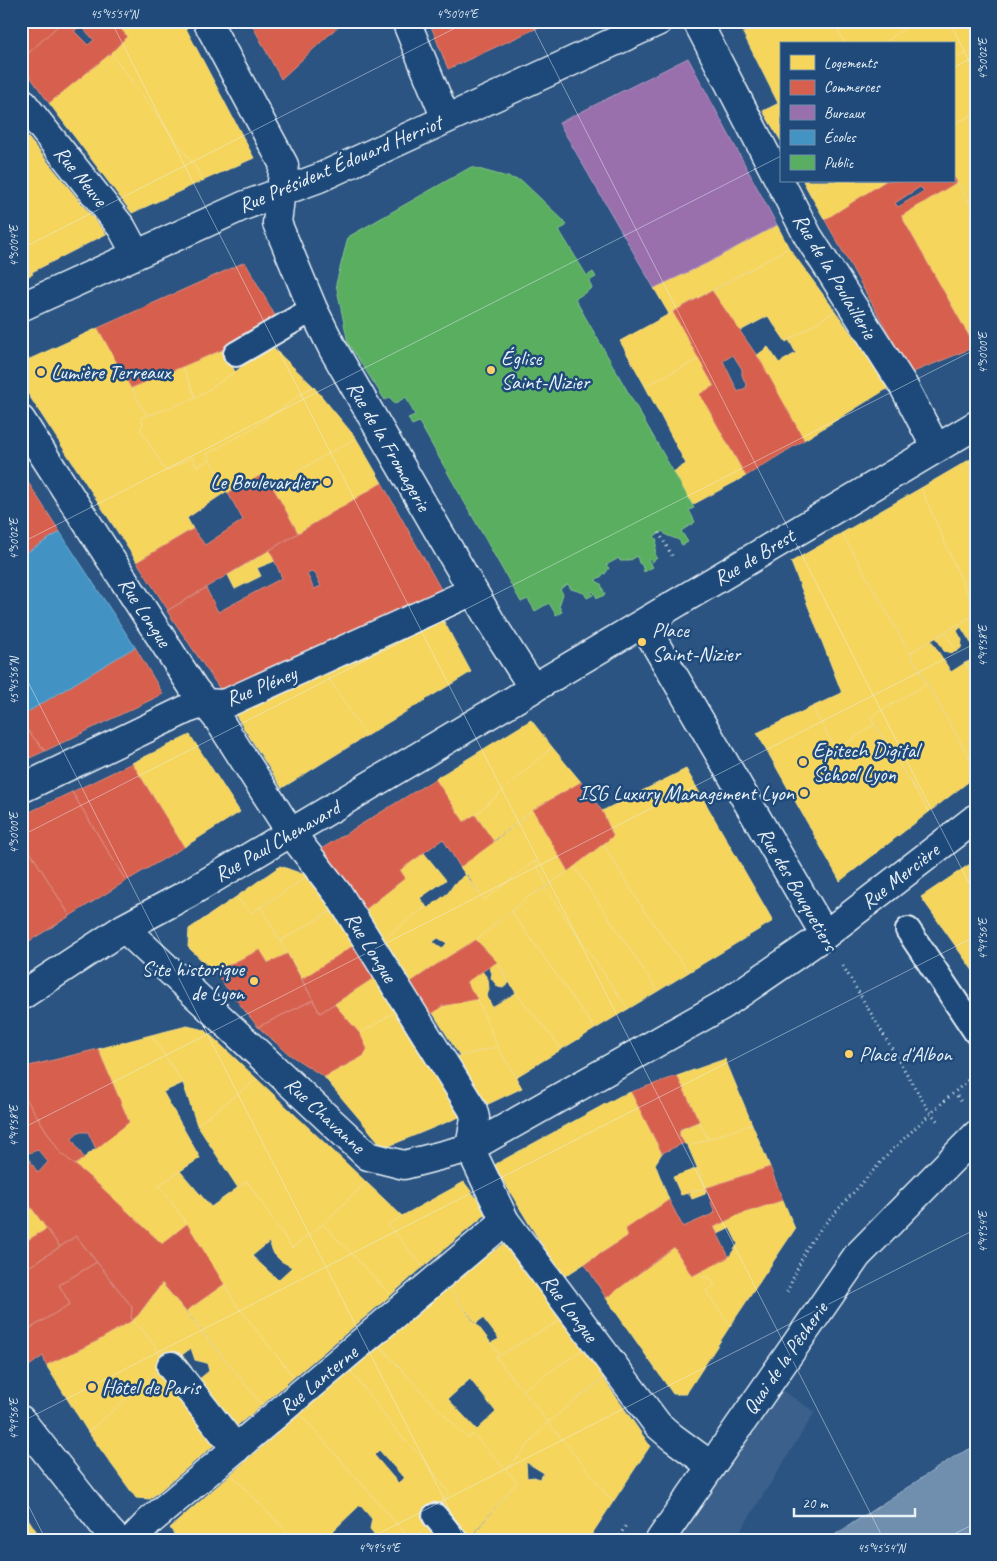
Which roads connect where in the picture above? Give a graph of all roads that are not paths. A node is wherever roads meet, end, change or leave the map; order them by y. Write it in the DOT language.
graph roads {
  1 [pos="207,21"];
  2 [pos="406,21"];
  3 [pos="660,21"];
  4 [pos="697,21"];
  5 [pos="21,101"];
  6 [pos="446,119"];
  7 [pos="780,182"];
  8 [pos="780,182"];
  9 [pos="280,192"];
  10 [pos="136,254"];
  11 [pos="21,307"];
  12 [pos="313,309"];
  13 [pos="236,354"];
  14 [pos="21,420"];
  15 [pos="976,425"];
  16 [pos="936,448"];
  17 [pos="473,590"];
  18 [pos="643,623"];
  19 [pos="533,688"];
  20 [pos="205,703"];
  21 [pos="21,789"];
  22 [pos="976,818"];
  23 [pos="291,833"];
  24 [pos="124,928"];
  25 [pos="908,930"];
  26 [pos="825,935"];
  27 [pos="21,996"];
  28 [pos="976,1032"];
  29 [pos="968,1142"];
  30 [pos="470,1148"];
  31 [pos="505,1221"];
  32 [pos="171,1366"];
  33 [pos="21,1420"];
  34 [pos="236,1449"];
  35 [pos="710,1465"];
  36 [pos="435,1516"];
  37 [pos="117,1540"];
  38 [pos="132,1540"];
  39 [pos="454,1540"];
  40 [pos="660,1540"];
  1 -- 9 [label="street, Rue de la Fromagerie"];
  2 -- 6 [label="street"];
  3 -- 6 [label="street, Rue Président Édouard Herriot"];
  4 -- 8 [label="street, Rue de la Poulaillerie"];
  5 -- 10 [label="street, Rue Neuve"];
  6 -- 9 [label="street, Rue Président Édouard Herriot"];
  7 -- 16 [label="street, Rue de la Poulaillerie"];
  9 -- 10 [label="street, Rue Président Édouard Herriot"];
  9 -- 12 [label="street, Rue de la Fromagerie"];
  10 -- 11 [label="street, Rue Président Édouard Herriot"];
  12 -- 13 [label="lane"];
  12 -- 17 [label="street, Rue de la Fromagerie"];
  14 -- 20 [label="street, Rue Longue"];
  15 -- 16 [label="street, Rue de Brest"];
  16 -- 18 [label="street, Rue de Brest"];
  17 -- 19 [label="street, Rue de la Fromagerie"];
  17 -- 20 [label="street, Rue Pléney"];
  18 -- 19 [label="street, Rue de Brest"];
  18 -- 26 [label="street, Rue des Bouquetiers"];
  19 -- 23 [label="street, Rue Paul Chenavard"];
  20 -- 21 [label="street, Rue Pléney"];
  20 -- 23 [label="street, Rue Longue"];
  22 -- 26 [label="street, Rue Mercière"];
  23 -- 24 [label="street, Rue Paul Chenavard"];
  23 -- 30 [label="street, Rue Longue"];
  24 -- 27 [label="street, Rue Paul Chenavard"];
  24 -- 30 [label="street, Rue Chavanne"];
  25 -- 28 [label="lane"];
  26 -- 30 [label="street, Rue Chavanne"];
  29 -- 35 [label="street, Quai de la Pêcherie"];
  30 -- 31 [label="street, Rue Longue"];
  31 -- 34 [label="street, Rue Lanterne"];
  31 -- 35 [label="street, Rue Longue"];
  32 -- 34 [label="street"];
  33 -- 37 [label="street"];
  34 -- 38 [label="street, Rue Lanterne"];
  35 -- 40 [label="street, Quai de la Pêcherie"];
  36 -- 39 [label="lane"];
}
